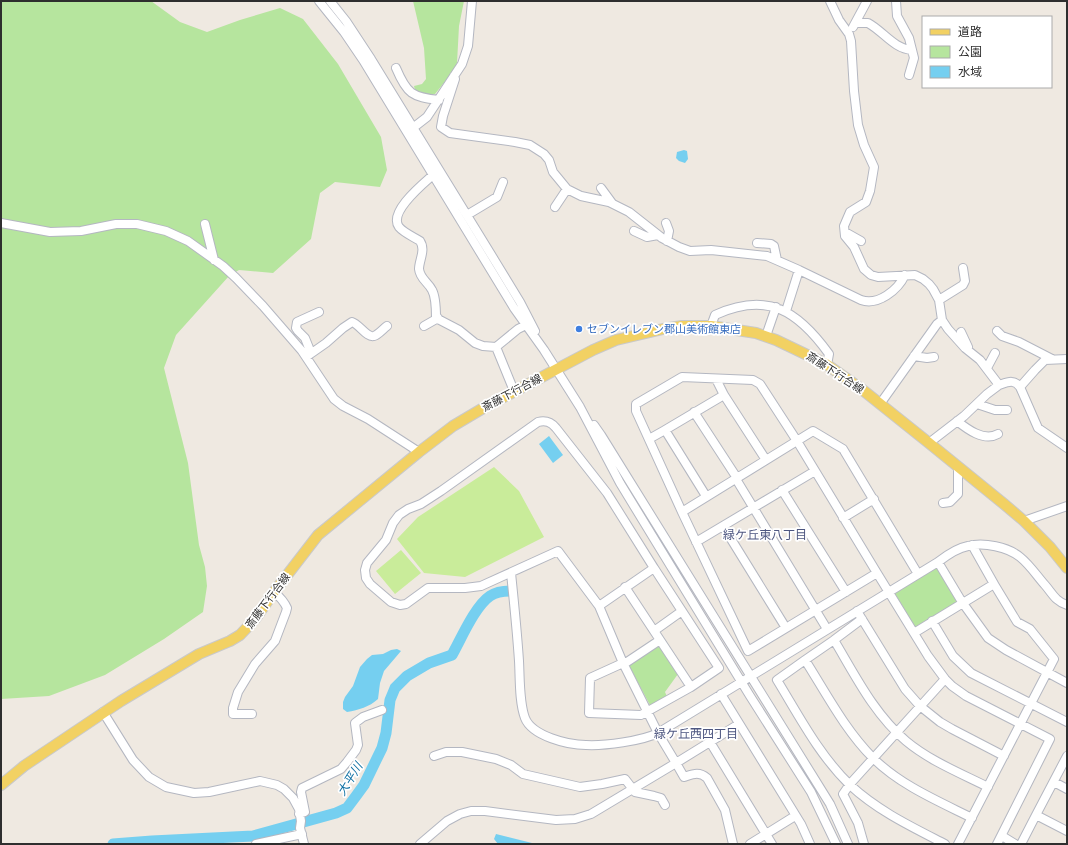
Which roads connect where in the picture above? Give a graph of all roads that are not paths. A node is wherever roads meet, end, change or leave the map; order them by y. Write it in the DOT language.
graph roads {
  1 [pos="319,1"];
  2 [pos="330,1"];
  3 [pos="472,1"];
  4 [pos="830,1"];
  5 [pos="867,1"];
  6 [pos="896,1"];
  7 [pos="856,23"];
  8 [pos="849,34"];
  9 [pos="912,50"];
  10 [pos="396,68"];
  11 [pos="909,75"];
  12 [pos="454,76"];
  13 [pos="439,100"];
  14 [pos="410,130"];
  15 [pos="432,175"];
  16 [pos="503,182"];
  17 [pos="602,188"];
  18 [pos="567,189"];
  19 [pos="612,203"];
  20 [pos="555,207"];
  21 [pos="467,216"];
  22 [pos="1,223"];
  23 [pos="666,223"];
  24 [pos="204,224"];
  25 [pos="634,231"];
  26 [pos="844,232"];
  27 [pos="658,235"];
  28 [pos="667,241"];
  29 [pos="861,241"];
  30 [pos="757,243"];
  31 [pos="214,260"];
  32 [pos="777,260"];
  33 [pos="963,268"];
  34 [pos="799,270"];
  35 [pos="905,275"];
  36 [pos="939,300"];
  37 [pos="776,307"];
  38 [pos="786,311"];
  39 [pos="319,312"];
  40 [pos="438,318"];
  41 [pos="942,320"];
  42 [pos="526,325"];
  43 [pos="387,326"];
  44 [pos="424,326"];
  45 [pos="711,326"];
  46 [pos="997,331"];
  47 [pos="961,332"];
  48 [pos="766,336"];
  49 [pos="496,347"];
  50 [pos="544,350"];
  51 [pos="970,352"];
  52 [pos="995,353"];
  53 [pos="309,355"];
  54 [pos="914,356"];
  55 [pos="934,357"];
  56 [pos="1052,359"];
  57 [pos="1067,359"];
  58 [pos="827,365"];
  59 [pos="987,368"];
  60 [pos="556,370"];
  61 [pos="716,379"];
  62 [pos="999,385"];
  63 [pos="1020,387"];
  64 [pos="514,391"];
  65 [pos="724,395"];
  66 [pos="880,404"];
  67 [pos="977,404"];
  68 [pos="580,407"];
  69 [pos="1007,410"];
  70 [pos="694,412"];
  71 [pos="957,421"];
  72 [pos="665,430"];
  73 [pos="998,434"];
  74 [pos="649,438"];
  75 [pos="797,441"];
  76 [pos="930,443"];
  77 [pos="1067,448"];
  78 [pos="418,452"];
  79 [pos="766,460"];
  80 [pos="958,466"];
  81 [pos="815,471"];
  82 [pos="736,478"];
  83 [pos="782,490"];
  84 [pos="706,496"];
  85 [pos="874,499"];
  86 [pos="943,503"];
  87 [pos="1067,506"];
  88 [pos="754,508"];
  89 [pos="682,512"];
  90 [pos="843,518"];
  91 [pos="1024,521"];
  92 [pos="723,526"];
  93 [pos="696,542"];
  94 [pos="972,545"];
  95 [pos="938,562"];
  96 [pos="654,568"];
  97 [pos="1067,568"];
  98 [pos="511,573"];
  99 [pos="877,573"];
  100 [pos="918,574"];
  101 [pos="994,584"];
  102 [pos="625,588"];
  103 [pos="274,592"];
  104 [pos="846,592"];
  105 [pos="888,592"];
  106 [pos="962,602"];
  107 [pos="1067,605"];
  108 [pos="599,606"];
  109 [pos="682,611"];
  110 [pos="816,611"];
  111 [pos="857,611"];
  112 [pos="862,619"];
  113 [pos="932,621"];
  114 [pos="786,628"];
  115 [pos="827,629"];
  116 [pos="654,631"];
  117 [pos="914,632"];
  118 [pos="660,640"];
  119 [pos="834,640"];
  120 [pos="805,660"];
  121 [pos="623,664"];
  122 [pos="1047,673"];
  123 [pos="750,676"];
  124 [pos="944,679"];
  125 [pos="742,682"];
  126 [pos="1067,683"];
  127 [pos="691,687"];
  128 [pos="721,694"];
  129 [pos="1031,704"];
  130 [pos="920,706"];
  131 [pos="382,710"];
  132 [pos="103,712"];
  133 [pos="648,712"];
  134 [pos="252,714"];
  135 [pos="1067,722"];
  136 [pos="739,724"];
  137 [pos="1020,724"];
  138 [pos="897,732"];
  139 [pos="658,733"];
  140 [pos="710,742"];
  141 [pos="434,756"];
  142 [pos="1004,756"];
  143 [pos="1067,756"];
  144 [pos="873,758"];
  145 [pos="676,763"];
  146 [pos="1054,782"];
  147 [pos="850,784"];
  148 [pos="1,785"];
  149 [pos="988,787"];
  150 [pos="633,789"];
  151 [pos="1067,789"];
  152 [pos="665,805"];
  153 [pos="1036,815"];
  154 [pos="795,816"];
  155 [pos="972,818"];
  156 [pos="300,824"];
  157 [pos="1067,831"];
  158 [pos="766,834"];
  159 [pos="1000,840"];
  160 [pos="256,844"];
  161 [pos="304,844"];
  162 [pos="420,844"];
  163 [pos="733,844"];
  164 [pos="750,844"];
  165 [pos="772,844"];
  166 [pos="810,844"];
  167 [pos="836,844"];
  168 [pos="848,844"];
  169 [pos="864,844"];
  170 [pos="945,844"];
  171 [pos="958,844"];
  172 [pos="1015,844"];
  173 [pos="1021,844"];
  1 -- 14 [label="street"];
  2 -- 14 [label="street"];
  3 -- 12 [label="street"];
  4 -- 8 [label="street"];
  5 -- 7 [label="street"];
  6 -- 9 [label="street"];
  7 -- 8 [label="street"];
  7 -- 9 [label="street"];
  8 -- 26 [label="street"];
  9 -- 11 [label="street"];
  10 -- 13 [label="street"];
  12 -- 13 [label="street"];
  12 -- 18 [label="street"];
  13 -- 14 [label="street"];
  14 -- 15 [label="street"];
  14 -- 21 [label="street"];
  15 -- 40 [label="street"];
  15 -- 42 [label="street"];
  16 -- 21 [label="street"];
  17 -- 19 [label="street"];
  18 -- 19 [label="street"];
  18 -- 20 [label="street"];
  19 -- 27 [label="street"];
  21 -- 50 [label="street"];
  22 -- 31 [label="street"];
  23 -- 28 [label="street"];
  24 -- 31 [label="street"];
  25 -- 27 [label="street"];
  26 -- 29 [label="street"];
  26 -- 35 [label="street"];
  27 -- 28 [label="street"];
  28 -- 32 [label="street"];
  30 -- 32 [label="street"];
  31 -- 53 [label="street"];
  32 -- 34 [label="street"];
  33 -- 36 [label="street"];
  34 -- 35 [label="street"];
  34 -- 38 [label="street"];
  35 -- 36 [label="street"];
  36 -- 41 [label="street"];
  37 -- 38 [label="street"];
  37 -- 45 [label="street"];
  37 -- 48 [label="street"];
  38 -- 58 [label="street"];
  39 -- 53 [label="street"];
  40 -- 44 [label="street"];
  40 -- 49 [label="street"];
  41 -- 51 [label="street"];
  41 -- 54 [label="street"];
  42 -- 49 [label="street"];
  42 -- 50 [label="street"];
  43 -- 53 [label="street"];
  45 -- 48 [label="main road, 斎藤下行合線"];
  45 -- 60 [label="main road, 斎藤下行合線"];
  46 -- 56 [label="street"];
  47 -- 51 [label="street"];
  48 -- 58 [label="main road, 斎藤下行合線"];
  49 -- 64 [label="street"];
  50 -- 60 [label="street"];
  51 -- 59 [label="street"];
  52 -- 59 [label="street"];
  53 -- 78 [label="street"];
  54 -- 55 [label="street"];
  54 -- 66 [label="street"];
  56 -- 57 [label="street"];
  56 -- 63 [label="street"];
  58 -- 66 [label="main road, 斎藤下行合線"];
  59 -- 62 [label="street"];
  60 -- 64 [label="main road, 斎藤下行合線"];
  60 -- 68 [label="street"];
  61 -- 65 [label="street"];
  61 -- 74 [label="street"];
  61 -- 75 [label="street"];
  62 -- 63 [label="street"];
  62 -- 67 [label="street"];
  63 -- 77 [label="street"];
  64 -- 78 [label="main road, 斎藤下行合線"];
  65 -- 70 [label="street"];
  65 -- 79 [label="street"];
  66 -- 76 [label="main road, 斎藤下行合線"];
  67 -- 69 [label="street"];
  67 -- 71 [label="street"];
  68 -- 123 [label="street"];
  68 -- 125 [label="street"];
  70 -- 72 [label="street"];
  70 -- 82 [label="street"];
  71 -- 73 [label="street"];
  71 -- 76 [label="street"];
  72 -- 74 [label="street"];
  72 -- 84 [label="street"];
  74 -- 89 [label="street"];
  75 -- 79 [label="street"];
  75 -- 81 [label="street"];
  75 -- 85 [label="street"];
  76 -- 80 [label="main road, 斎藤下行合線"];
  78 -- 103 [label="main road, 斎藤下行合線"];
  79 -- 82 [label="street"];
  80 -- 86 [label="street"];
  80 -- 91 [label="main road, 斎藤下行合線"];
  81 -- 83 [label="street"];
  81 -- 90 [label="street"];
  82 -- 84 [label="street"];
  82 -- 88 [label="street"];
  83 -- 88 [label="street"];
  83 -- 104 [label="street"];
  84 -- 89 [label="street"];
  85 -- 90 [label="street"];
  85 -- 100 [label="street"];
  87 -- 91 [label="street"];
  88 -- 92 [label="street"];
  88 -- 110 [label="street"];
  89 -- 93 [label="street"];
  90 -- 99 [label="street"];
  91 -- 97 [label="main road, 斎藤下行合線"];
  92 -- 93 [label="street"];
  92 -- 114 [label="street"];
  93 -- 114 [label="street"];
  94 -- 95 [label="street"];
  94 -- 101 [label="street"];
  94 -- 107 [label="street"];
  95 -- 100 [label="street"];
  95 -- 106 [label="street"];
  96 -- 98 [label="street"];
  96 -- 102 [label="street"];
  96 -- 109 [label="street"];
  98 -- 108 [label="street"];
  98 -- 139 [label="street"];
  99 -- 104 [label="street"];
  99 -- 105 [label="street"];
  100 -- 105 [label="street"];
  101 -- 106 [label="street"];
  101 -- 122 [label="street"];
  102 -- 108 [label="street"];
  102 -- 116 [label="street"];
  103 -- 132 [label="main road, 斎藤下行合線"];
  103 -- 134 [label="street"];
  104 -- 110 [label="street"];
  105 -- 111 [label="street"];
  105 -- 117 [label="street"];
  106 -- 113 [label="street"];
  106 -- 122 [label="street"];
  108 -- 121 [label="street"];
  109 -- 116 [label="street"];
  109 -- 127 [label="street"];
  110 -- 114 [label="street"];
  110 -- 115 [label="street"];
  111 -- 112 [label="street"];
  111 -- 115 [label="street"];
  112 -- 119 [label="street"];
  112 -- 130 [label="street"];
  113 -- 117 [label="street"];
  113 -- 129 [label="street"];
  115 -- 123 [label="street"];
  116 -- 118 [label="street"];
  117 -- 124 [label="street"];
  118 -- 121 [label="street"];
  118 -- 127 [label="street"];
  119 -- 120 [label="street"];
  119 -- 138 [label="street"];
  120 -- 144 [label="street"];
  120 -- 147 [label="street"];
  121 -- 133 [label="street"];
  121 -- 133 [label="street"];
  122 -- 126 [label="street"];
  122 -- 129 [label="street"];
  123 -- 125 [label="street"];
  123 -- 168 [label="street"];
  124 -- 130 [label="street"];
  124 -- 137 [label="street"];
  125 -- 128 [label="street"];
  125 -- 167 [label="street"];
  127 -- 133 [label="street"];
  128 -- 136 [label="street"];
  128 -- 139 [label="street"];
  129 -- 135 [label="street"];
  129 -- 137 [label="street"];
  130 -- 138 [label="street"];
  130 -- 142 [label="street"];
  131 -- 156 [label="street"];
  132 -- 148 [label="main road, 斎藤下行合線"];
  132 -- 156 [label="street"];
  133 -- 139 [label="street"];
  136 -- 140 [label="street"];
  136 -- 154 [label="street"];
  137 -- 142 [label="street"];
  137 -- 159 [label="street"];
  138 -- 144 [label="street"];
  138 -- 149 [label="street"];
  139 -- 145 [label="street"];
  140 -- 145 [label="street"];
  140 -- 158 [label="street"];
  141 -- 150 [label="street"];
  142 -- 149 [label="street"];
  143 -- 146 [label="street"];
  144 -- 147 [label="street"];
  144 -- 155 [label="street"];
  145 -- 150 [label="street"];
  145 -- 163 [label="street"];
  146 -- 151 [label="street"];
  146 -- 153 [label="street"];
  147 -- 169 [label="street"];
  147 -- 170 [label="street"];
  149 -- 155 [label="street"];
  150 -- 152 [label="street"];
  150 -- 162 [label="street"];
  153 -- 157 [label="street"];
  153 -- 173 [label="street"];
  154 -- 158 [label="street"];
  154 -- 166 [label="street"];
  155 -- 171 [label="street"];
  156 -- 160 [label="street"];
  156 -- 161 [label="street"];
  158 -- 164 [label="street"];
  158 -- 165 [label="street"];
  159 -- 172 [label="street"];
}
